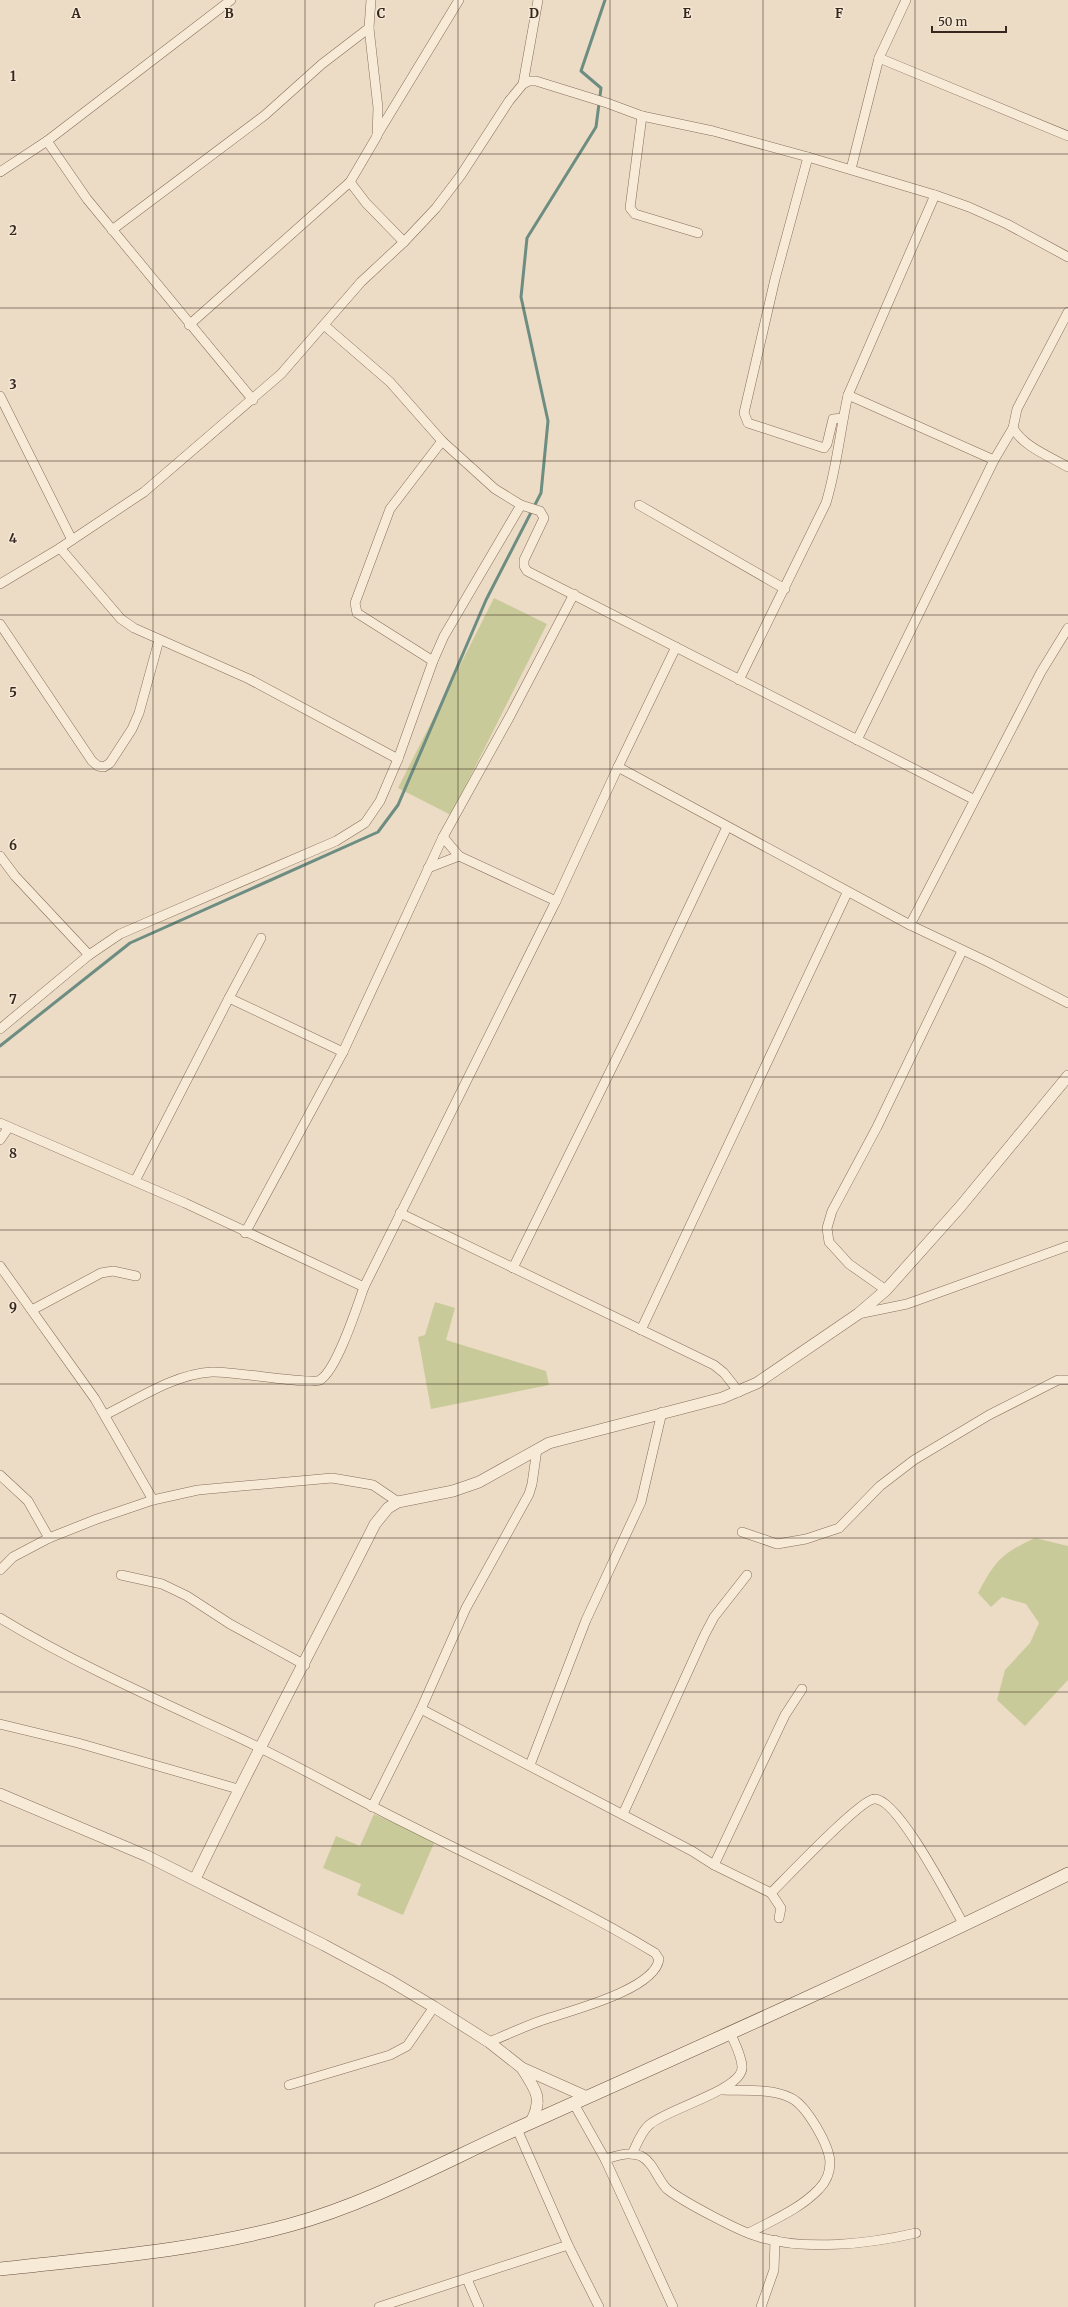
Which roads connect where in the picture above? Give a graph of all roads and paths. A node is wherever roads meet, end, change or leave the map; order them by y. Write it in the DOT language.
graph roads {
  1 [pos="231,0"];
  2 [pos="370,0"];
  3 [pos="459,0"];
  4 [pos="538,0"];
  5 [pos="906,0"];
  6 [pos="369,28"];
  7 [pos="879,58"];
  8 [pos="523,84"];
  9 [pos="642,116"];
  10 [pos="377,136"];
  11 [pos="1068,136"];
  12 [pos="47,141"];
  13 [pos="808,157"];
  14 [pos="851,169"];
  15 [pos="0,172"];
  16 [pos="350,182"];
  17 [pos="935,195"];
  18 [pos="112,230"];
  19 [pos="698,233"];
  20 [pos="404,242"];
  21 [pos="1068,257"];
  22 [pos="1068,312"];
  23 [pos="189,325"];
  24 [pos="324,325"];
  25 [pos="848,395"];
  26 [pos="0,396"];
  27 [pos="253,400"];
  28 [pos="843,418"];
  29 [pos="1013,428"];
  30 [pos="442,441"];
  31 [pos="994,460"];
  32 [pos="1068,467"];
  33 [pos="521,505"];
  34 [pos="639,505"];
  35 [pos="72,540"];
  36 [pos="60,548"];
  37 [pos="0,584"];
  38 [pos="785,589"];
  39 [pos="574,594"];
  40 [pos="0,624"];
  41 [pos="1068,628"];
  42 [pos="159,640"];
  43 [pos="676,647"];
  44 [pos="433,661"];
  45 [pos="739,680"];
  46 [pos="857,740"];
  47 [pos="398,759"];
  48 [pos="618,767"];
  49 [pos="973,799"];
  50 [pos="727,828"];
  51 [pos="443,837"];
  52 [pos="0,856"];
  53 [pos="459,856"];
  54 [pos="428,868"];
  55 [pos="847,893"];
  56 [pos="556,901"];
  57 [pos="910,925"];
  58 [pos="261,938"];
  59 [pos="962,951"];
  60 [pos="89,955"];
  61 [pos="229,998"];
  62 [pos="1068,1003"];
  63 [pos="0,1029"];
  64 [pos="343,1052"];
  65 [pos="1068,1076"];
  66 [pos="4,1125"];
  67 [pos="0,1140"];
  68 [pos="135,1181"];
  69 [pos="400,1213"];
  70 [pos="245,1233"];
  71 [pos="1068,1246"];
  72 [pos="0,1266"];
  73 [pos="513,1268"];
  74 [pos="136,1276"];
  75 [pos="364,1287"];
  76 [pos="886,1290"];
  77 [pos="32,1310"];
  78 [pos="858,1314"];
  79 [pos="641,1330"];
  80 [pos="1068,1380"];
  81 [pos="739,1392"];
  82 [pos="662,1412"];
  83 [pos="105,1414"];
  84 [pos="537,1449"];
  85 [pos="0,1475"];
  86 [pos="153,1500"];
  87 [pos="398,1502"];
  88 [pos="742,1532"];
  89 [pos="49,1538"];
  90 [pos="0,1570"];
  91 [pos="120,1575"];
  92 [pos="747,1576"];
  93 [pos="0,1618"];
  94 [pos="304,1665"];
  95 [pos="802,1689"];
  96 [pos="420,1709"];
  97 [pos="0,1724"];
  98 [pos="260,1748"];
  99 [pos="530,1765"];
  100 [pos="238,1789"];
  101 [pos="0,1794"];
  102 [pos="372,1807"];
  103 [pos="623,1814"];
  104 [pos="714,1866"];
  105 [pos="1068,1874"];
  106 [pos="196,1879"];
  107 [pos="771,1893"];
  108 [pos="779,1918"];
  109 [pos="964,1925"];
  110 [pos="434,2007"];
  111 [pos="730,2032"];
  112 [pos="489,2042"];
  113 [pos="522,2068"];
  114 [pos="289,2085"];
  115 [pos="722,2090"];
  116 [pos="587,2097"];
  117 [pos="574,2104"];
  118 [pos="532,2122"];
  119 [pos="517,2129"];
  120 [pos="632,2154"];
  121 [pos="605,2159"];
  122 [pos="916,2232"];
  123 [pos="749,2233"];
  124 [pos="775,2240"];
  125 [pos="568,2245"];
  126 [pos="0,2269"];
  127 [pos="467,2279"];
  128 [pos="379,2307"];
  129 [pos="478,2307"];
  130 [pos="599,2307"];
  131 [pos="673,2307"];
  132 [pos="761,2307"];
  1 -- 12 [label="street"];
  2 -- 6 [label="street"];
  3 -- 10 [label="street"];
  4 -- 8 [label="street"];
  5 -- 7 [label="street"];
  6 -- 10 [label="street"];
  6 -- 18 [label="street"];
  7 -- 11 [label="street"];
  7 -- 14 [label="street"];
  8 -- 9 [label="street"];
  8 -- 20 [label="street"];
  9 -- 13 [label="street"];
  9 -- 19 [label="street"];
  10 -- 16 [label="street"];
  12 -- 15 [label="street"];
  12 -- 18 [label="street"];
  13 -- 14 [label="street"];
  13 -- 28 [label="street"];
  14 -- 17 [label="street"];
  16 -- 20 [label="street"];
  16 -- 23 [label="street"];
  17 -- 21 [label="street"];
  17 -- 25 [label="street"];
  18 -- 23 [label="street"];
  20 -- 24 [label="street"];
  22 -- 29 [label="street"];
  23 -- 27 [label="street"];
  24 -- 27 [label="street"];
  24 -- 30 [label="street"];
  25 -- 28 [label="street"];
  25 -- 31 [label="street"];
  26 -- 35 [label="street"];
  27 -- 35 [label="street"];
  28 -- 38 [label="street"];
  29 -- 31 [label="street"];
  29 -- 32 [label="street"];
  30 -- 33 [label="street"];
  30 -- 44 [label="street"];
  31 -- 46 [label="street"];
  33 -- 39 [label="street"];
  33 -- 44 [label="street"];
  34 -- 38 [label="street"];
  35 -- 36 [label="street"];
  36 -- 37 [label="street"];
  36 -- 42 [label="street"];
  38 -- 45 [label="street"];
  39 -- 43 [label="street"];
  39 -- 51 [label="street"];
  40 -- 42 [label="street"];
  41 -- 49 [label="street"];
  42 -- 47 [label="street"];
  43 -- 45 [label="street"];
  43 -- 48 [label="street"];
  44 -- 47 [label="street"];
  45 -- 46 [label="street"];
  46 -- 49 [label="street"];
  47 -- 60 [label="street"];
  48 -- 50 [label="street"];
  48 -- 56 [label="street"];
  49 -- 57 [label="street"];
  50 -- 55 [label="street"];
  50 -- 73 [label="street"];
  51 -- 53 [label="street"];
  51 -- 54 [label="street"];
  52 -- 60 [label="street"];
  53 -- 54 [label="street"];
  53 -- 56 [label="street"];
  54 -- 64 [label="street"];
  55 -- 57 [label="street"];
  55 -- 79 [label="street"];
  56 -- 69 [label="street"];
  57 -- 59 [label="street"];
  58 -- 61 [label="street"];
  59 -- 62 [label="street"];
  59 -- 76 [label="street"];
  60 -- 63 [label="street"];
  61 -- 64 [label="street"];
  61 -- 68 [label="street"];
  64 -- 70 [label="street"];
  65 -- 76 [label="street"];
  66 -- 67 [label="street"];
  66 -- 68 [label="street"];
  68 -- 70 [label="street"];
  69 -- 73 [label="street"];
  69 -- 75 [label="street"];
  70 -- 75 [label="street"];
  71 -- 78 [label="street"];
  72 -- 77 [label="street"];
  73 -- 79 [label="street"];
  74 -- 77 [label="street"];
  75 -- 83 [label="street"];
  76 -- 78 [label="street"];
  77 -- 83 [label="street"];
  78 -- 81 [label="street"];
  79 -- 81 [label="street"];
  80 -- 88 [label="street"];
  81 -- 82 [label="street"];
  82 -- 84 [label="street"];
  82 -- 99 [label="street"];
  83 -- 86 [label="street"];
  84 -- 87 [label="street"];
  84 -- 96 [label="street"];
  85 -- 89 [label="street"];
  86 -- 87 [label="street"];
  86 -- 89 [label="street"];
  87 -- 94 [label="street"];
  89 -- 90 [label="street"];
  91 -- 94 [label="street"];
  92 -- 103 [label="street"];
  93 -- 98 [label="street"];
  94 -- 98 [label="street"];
  95 -- 104 [label="street"];
  96 -- 99 [label="street"];
  96 -- 102 [label="street"];
  97 -- 100 [label="street"];
  98 -- 100 [label="street"];
  98 -- 102 [label="street"];
  99 -- 103 [label="street"];
  100 -- 106 [label="street"];
  101 -- 106 [label="street"];
  102 -- 112 [label="street"];
  103 -- 104 [label="street"];
  104 -- 107 [label="street"];
  105 -- 109 [label="main road"];
  106 -- 110 [label="street"];
  107 -- 108 [label="street"];
  107 -- 109 [label="street"];
  109 -- 111 [label="main road"];
  110 -- 112 [label="street"];
  110 -- 114 [label="street"];
  111 -- 115 [label="street"];
  111 -- 116 [label="main road"];
  112 -- 113 [label="street"];
  113 -- 116 [label="street"];
  113 -- 118 [label="street"];
  115 -- 120 [label="street"];
  115 -- 123 [label="street"];
  116 -- 117 [label="main road"];
  117 -- 118 [label="main road"];
  117 -- 121 [label="street"];
  118 -- 119 [label="main road"];
  119 -- 125 [label="street"];
  119 -- 126 [label="main road"];
  120 -- 121 [label="street"];
  120 -- 123 [label="street"];
  121 -- 131 [label="street"];
  122 -- 124 [label="street"];
  123 -- 124 [label="street"];
  124 -- 132 [label="street"];
  125 -- 127 [label="street"];
  125 -- 130 [label="street"];
  127 -- 128 [label="street"];
  127 -- 129 [label="street"];
}
